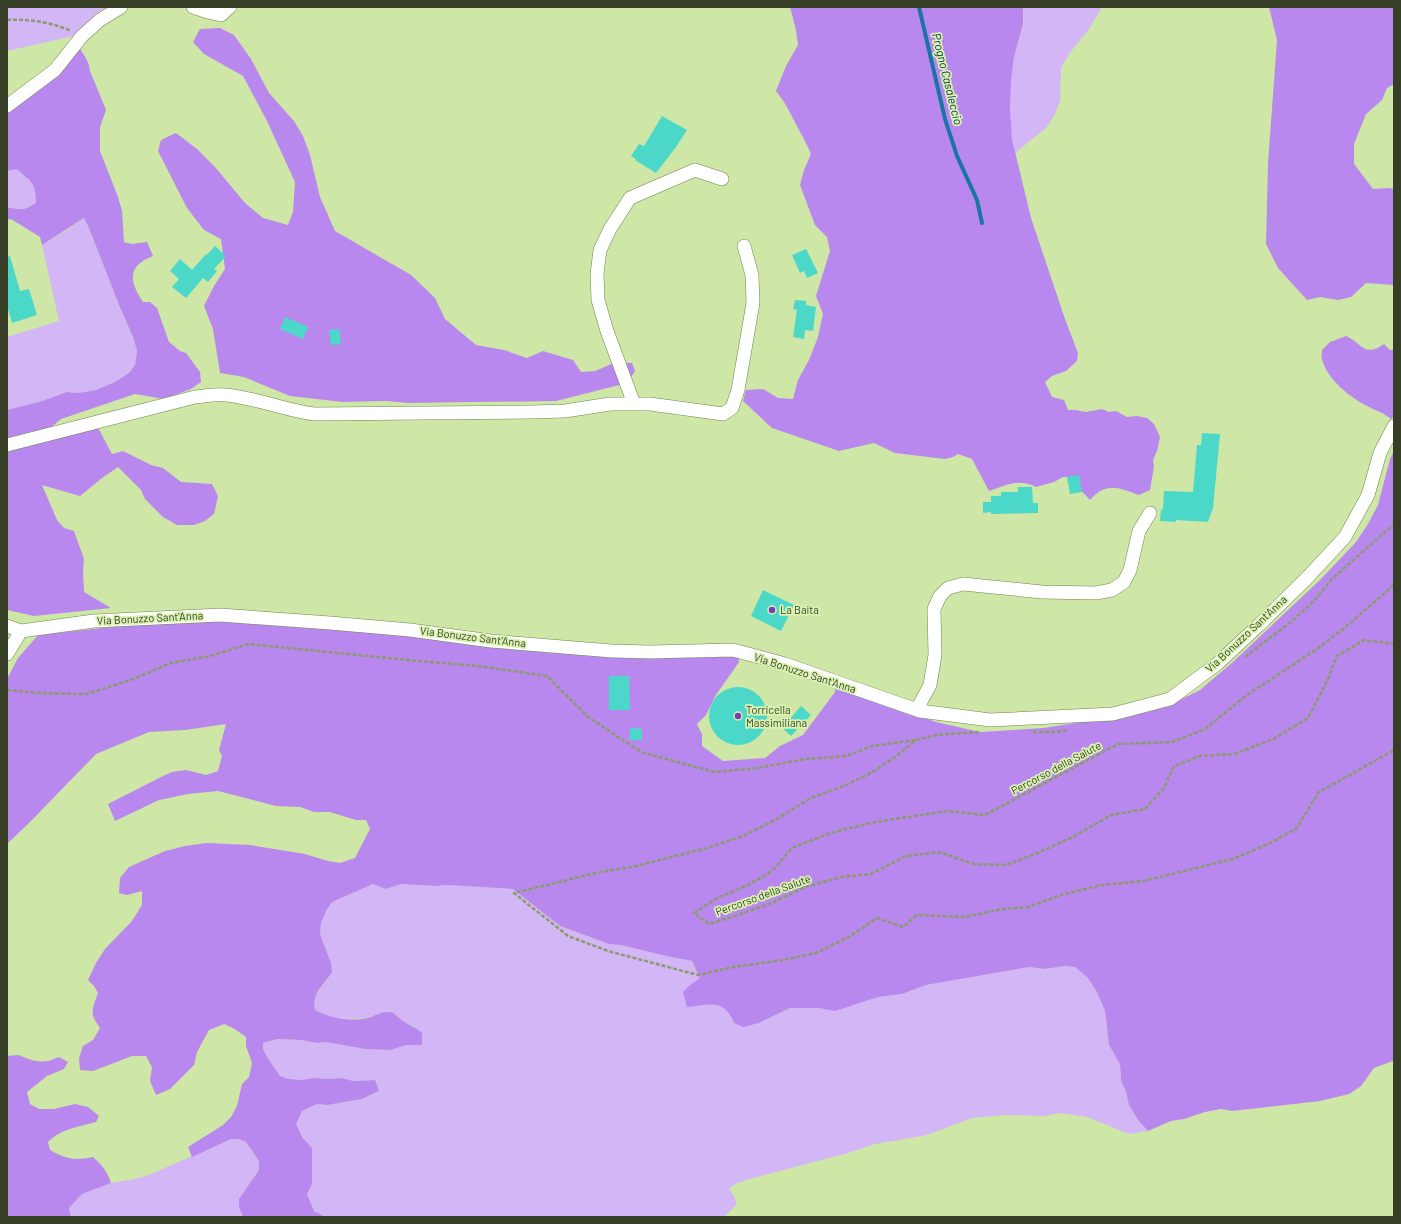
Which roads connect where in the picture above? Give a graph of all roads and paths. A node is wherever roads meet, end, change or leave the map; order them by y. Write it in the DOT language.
graph roads {
  1 [pos="121,7"];
  2 [pos="193,7"];
  3 [pos="230,7"];
  4 [pos="7,20"];
  5 [pos="82,36"];
  6 [pos="7,106"];
  7 [pos="722,179"];
  8 [pos="744,246"];
  9 [pos="634,404"];
  10 [pos="1394,426"];
  11 [pos="7,445"];
  12 [pos="1150,513"];
  13 [pos="1394,585"];
  14 [pos="7,626"];
  15 [pos="21,631"];
  16 [pos="1394,644"];
  17 [pos="7,654"];
  18 [pos="7,690"];
  19 [pos="917,709"];
  20 [pos="968,733"];
  21 [pos="916,740"];
  22 [pos="1394,750"];
  1 -- 5 [label="street"];
  2 -- 3 [label="street"];
  4 -- 5 [label="path"];
  5 -- 6 [label="street"];
  7 -- 9 [label="street"];
  8 -- 9 [label="street"];
  9 -- 11 [label="street"];
  10 -- 19 [label="street, Via Bonuzzo Sant'Anna"];
  12 -- 19 [label="street"];
  13 -- 16 [label="path, Percorso della Salute"];
  14 -- 15 [label="street, Via Bonuzzo Sant'Anna"];
  15 -- 17 [label="street"];
  15 -- 19 [label="street, Via Bonuzzo Sant'Anna"];
  18 -- 21 [label="path"];
  20 -- 21 [label="path"];
  21 -- 22 [label="path"];
}
